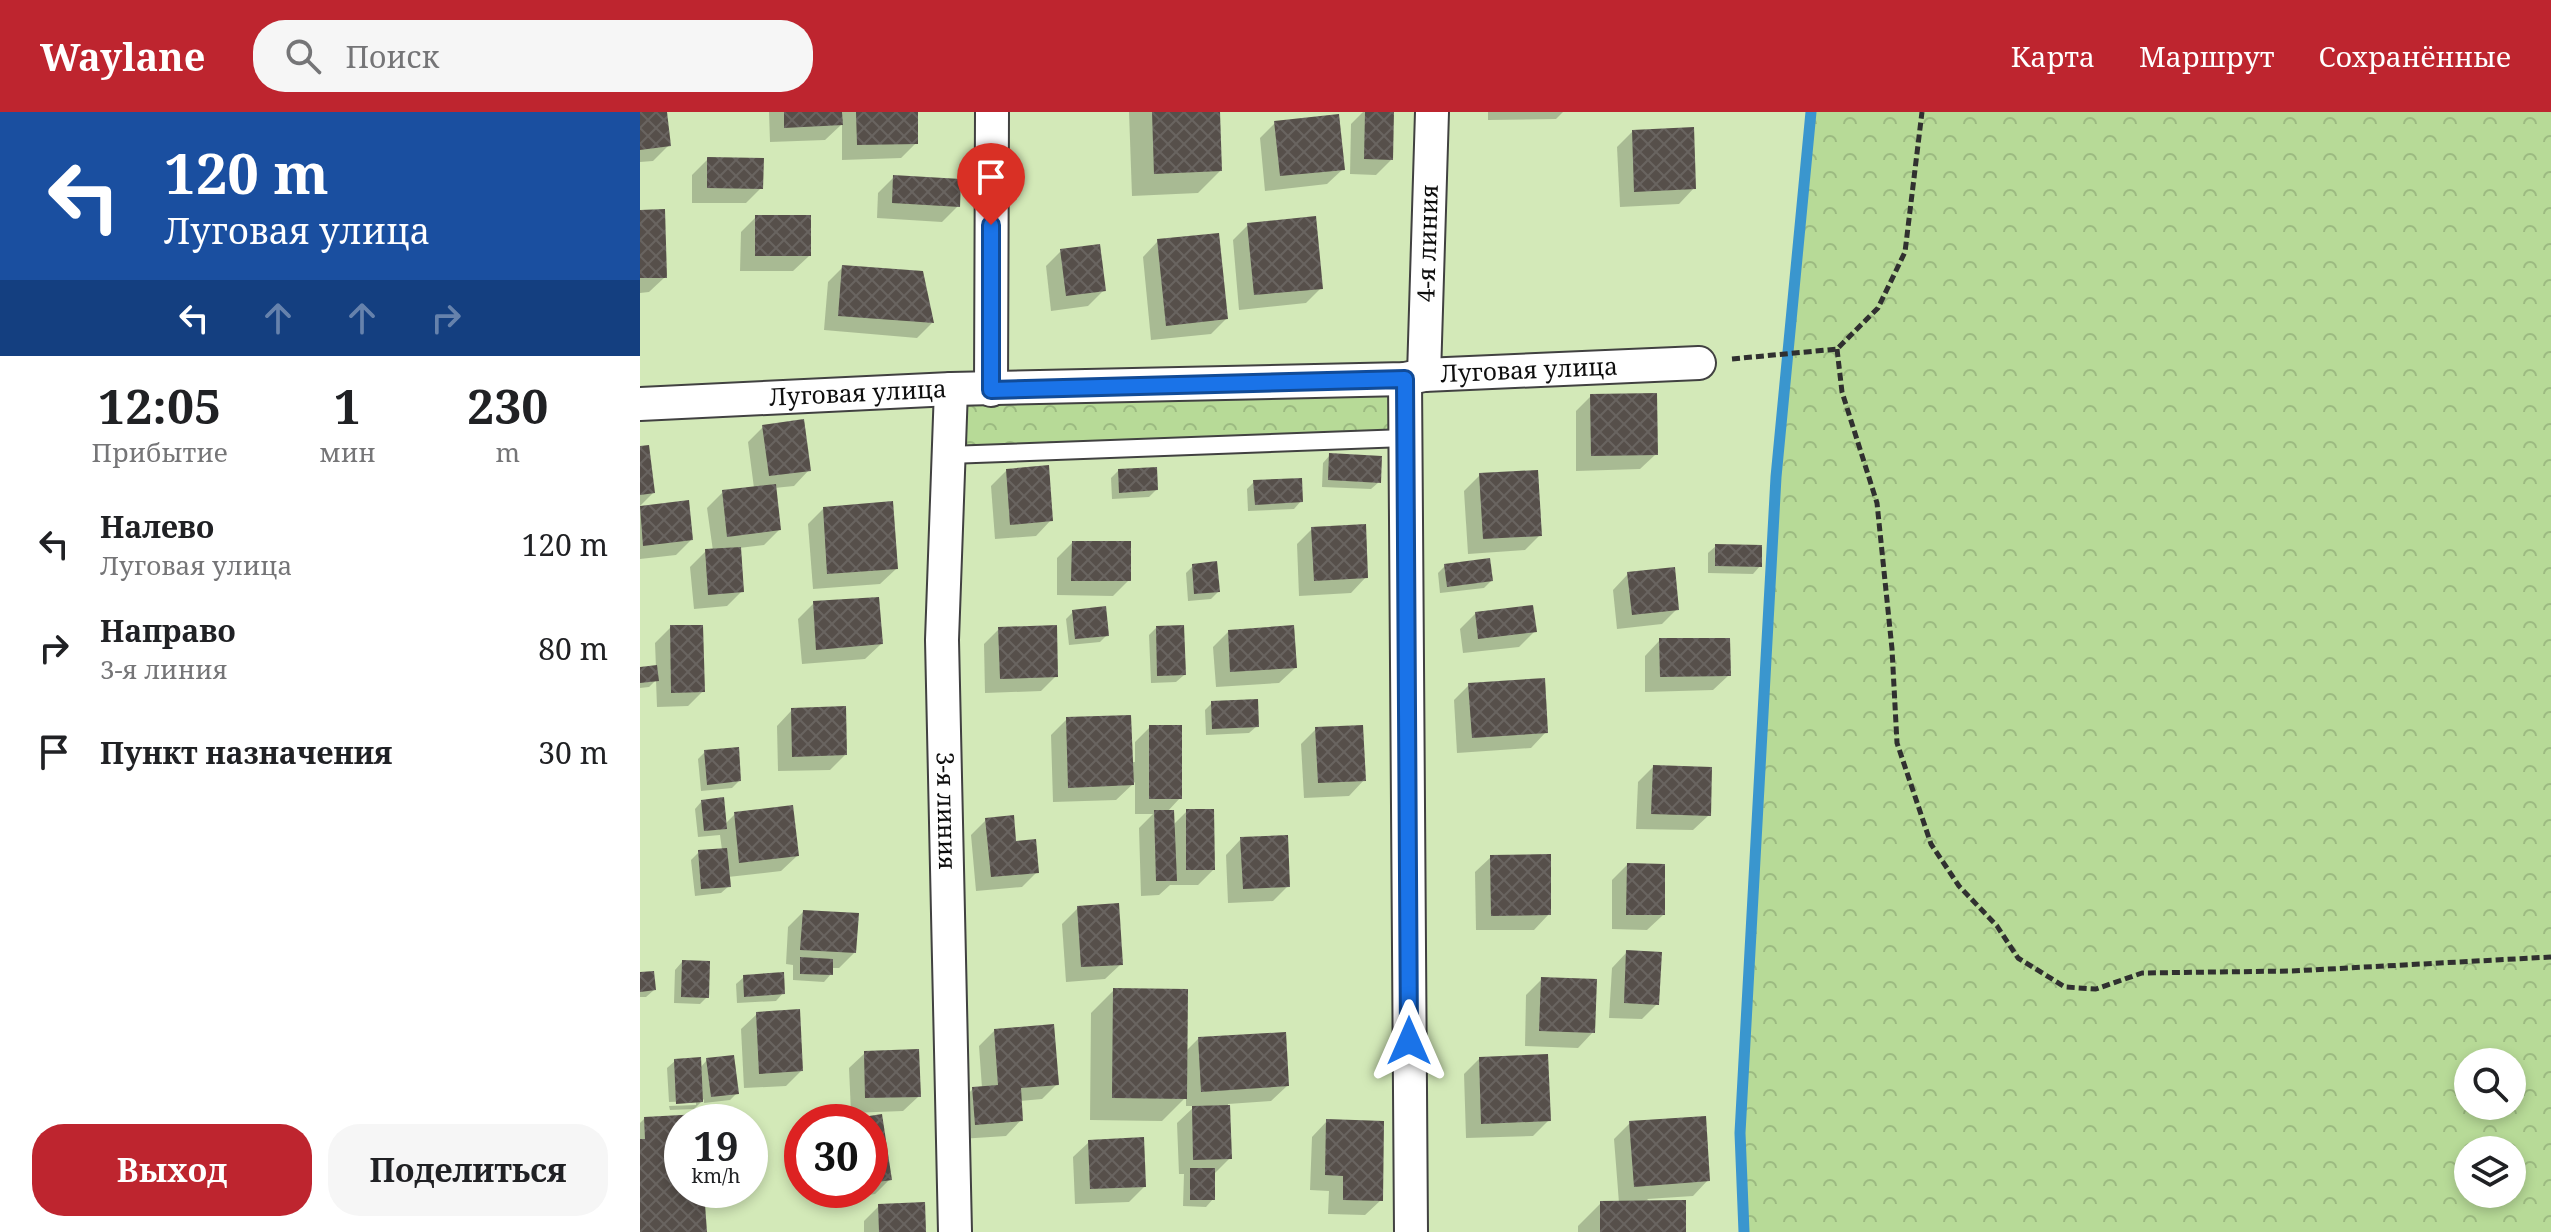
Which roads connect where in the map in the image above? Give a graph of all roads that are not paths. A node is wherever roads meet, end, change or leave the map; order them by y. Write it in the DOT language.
graph roads {
  1 [pos="992,112"];
  2 [pos="1432,112"];
  3 [pos="1699,363"];
  4 [pos="1414,377"];
  5 [pos="951,389"];
  6 [pos="991,390"];
  7 [pos="640,404"];
  8 [pos="1405,438"];
  9 [pos="948,455"];
  10 [pos="955,1232"];
  11 [pos="1411,1232"];
  1 -- 6 [label="street"];
  2 -- 4 [label="street, 4-я линия"];
  3 -- 4 [label="street, Луговая улица"];
  4 -- 6 [label="street, Луговая улица"];
  4 -- 8 [label="street, 4-я линия"];
  5 -- 6 [label="street, Луговая улица"];
  5 -- 7 [label="street, Луговая улица"];
  5 -- 9 [label="street, 3-я линия"];
  8 -- 9 [label="lane"];
  8 -- 11 [label="street, 4-я линия"];
  9 -- 10 [label="street, 3-я линия"];
}
